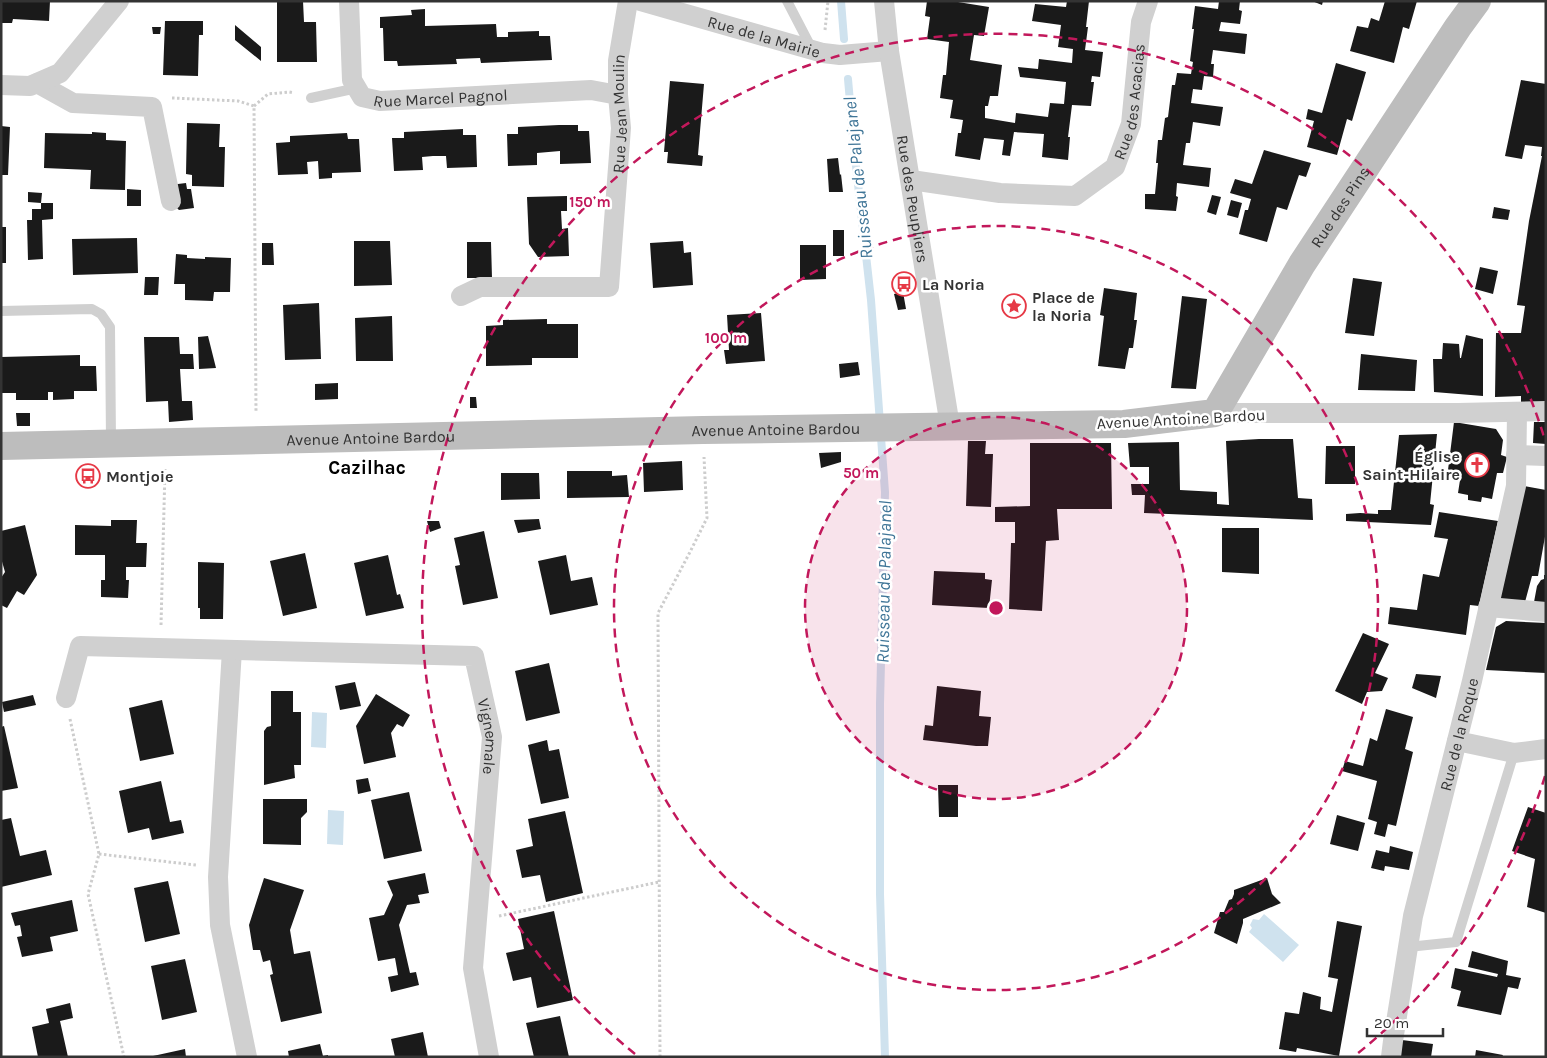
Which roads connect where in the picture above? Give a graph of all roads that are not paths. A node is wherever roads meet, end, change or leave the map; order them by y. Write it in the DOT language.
graph roads {
  1 [pos="349,1"];
  2 [pos="628,1"];
  3 [pos="640,1"];
  4 [pos="787,1"];
  5 [pos="884,1"];
  6 [pos="1148,1"];
  7 [pos="1477,1"];
  8 [pos="113,4"];
  9 [pos="1460,14"];
  10 [pos="889,51"];
  11 [pos="818,52"];
  12 [pos="37,83"];
  13 [pos="1,85"];
  14 [pos="357,88"];
  15 [pos="618,95"];
  16 [pos="311,98"];
  17 [pos="911,180"];
  18 [pos="171,201"];
  19 [pos="461,296"];
  20 [pos="1,311"];
  21 [pos="1546,411"];
  22 [pos="1517,412"];
  23 [pos="1215,413"];
  24 [pos="950,426"];
  25 [pos="111,443"];
  26 [pos="3,446"];
  27 [pos="1516,455"];
  28 [pos="1546,456"];
  29 [pos="1488,607"];
  30 [pos="1546,612"];
  31 [pos="232,650"];
  32 [pos="66,698"];
  33 [pos="1457,741"];
  34 [pos="1546,750"];
  35 [pos="1514,753"];
  36 [pos="1408,948"];
  37 [pos="247,1057"];
  38 [pos="489,1057"];
  39 [pos="1391,1057"];
  1 -- 14 [label="street, Rue Marcel Pagnol"];
  2 -- 15 [label="street, Rue Jean Moulin"];
  3 -- 11 [label="street, Rue de la Mairie"];
  4 -- 11 [label="lane"];
  5 -- 10 [label="street, Rue des Peupliers"];
  6 -- 17 [label="street, Rue des Acacias"];
  7 -- 9 [label="street, Rue des Pins"];
  8 -- 12 [label="street"];
  9 -- 23 [label="street, Rue des Pins"];
  10 -- 11 [label="street, Rue de la Mairie"];
  10 -- 17 [label="street, Rue des Peupliers"];
  12 -- 13 [label="street"];
  12 -- 18 [label="street"];
  14 -- 15 [label="street, Rue Marcel Pagnol"];
  14 -- 16 [label="lane"];
  15 -- 19 [label="street, Rue Jean Moulin"];
  17 -- 24 [label="street, Rue des Peupliers"];
  20 -- 25 [label="lane"];
  21 -- 22 [label="street, Avenue Antoine Bardou"];
  22 -- 23 [label="street, Avenue Antoine Bardou"];
  22 -- 27 [label="street, Rue de la Roque"];
  23 -- 24 [label="street, Avenue Antoine Bardou"];
  24 -- 25 [label="street, Avenue Antoine Bardou"];
  25 -- 26 [label="street, Avenue Antoine Bardou"];
  27 -- 28 [label="street"];
  27 -- 29 [label="street, Rue de la Roque"];
  29 -- 30 [label="street"];
  29 -- 33 [label="street, Rue de la Roque"];
  31 -- 32 [label="street, Vignemale"];
  31 -- 37 [label="street"];
  31 -- 38 [label="street, Vignemale"];
  33 -- 35 [label="street"];
  33 -- 36 [label="street, Rue de la Roque"];
  34 -- 35 [label="street"];
  35 -- 36 [label="lane"];
  36 -- 39 [label="street, Rue de la Roque"];
}
